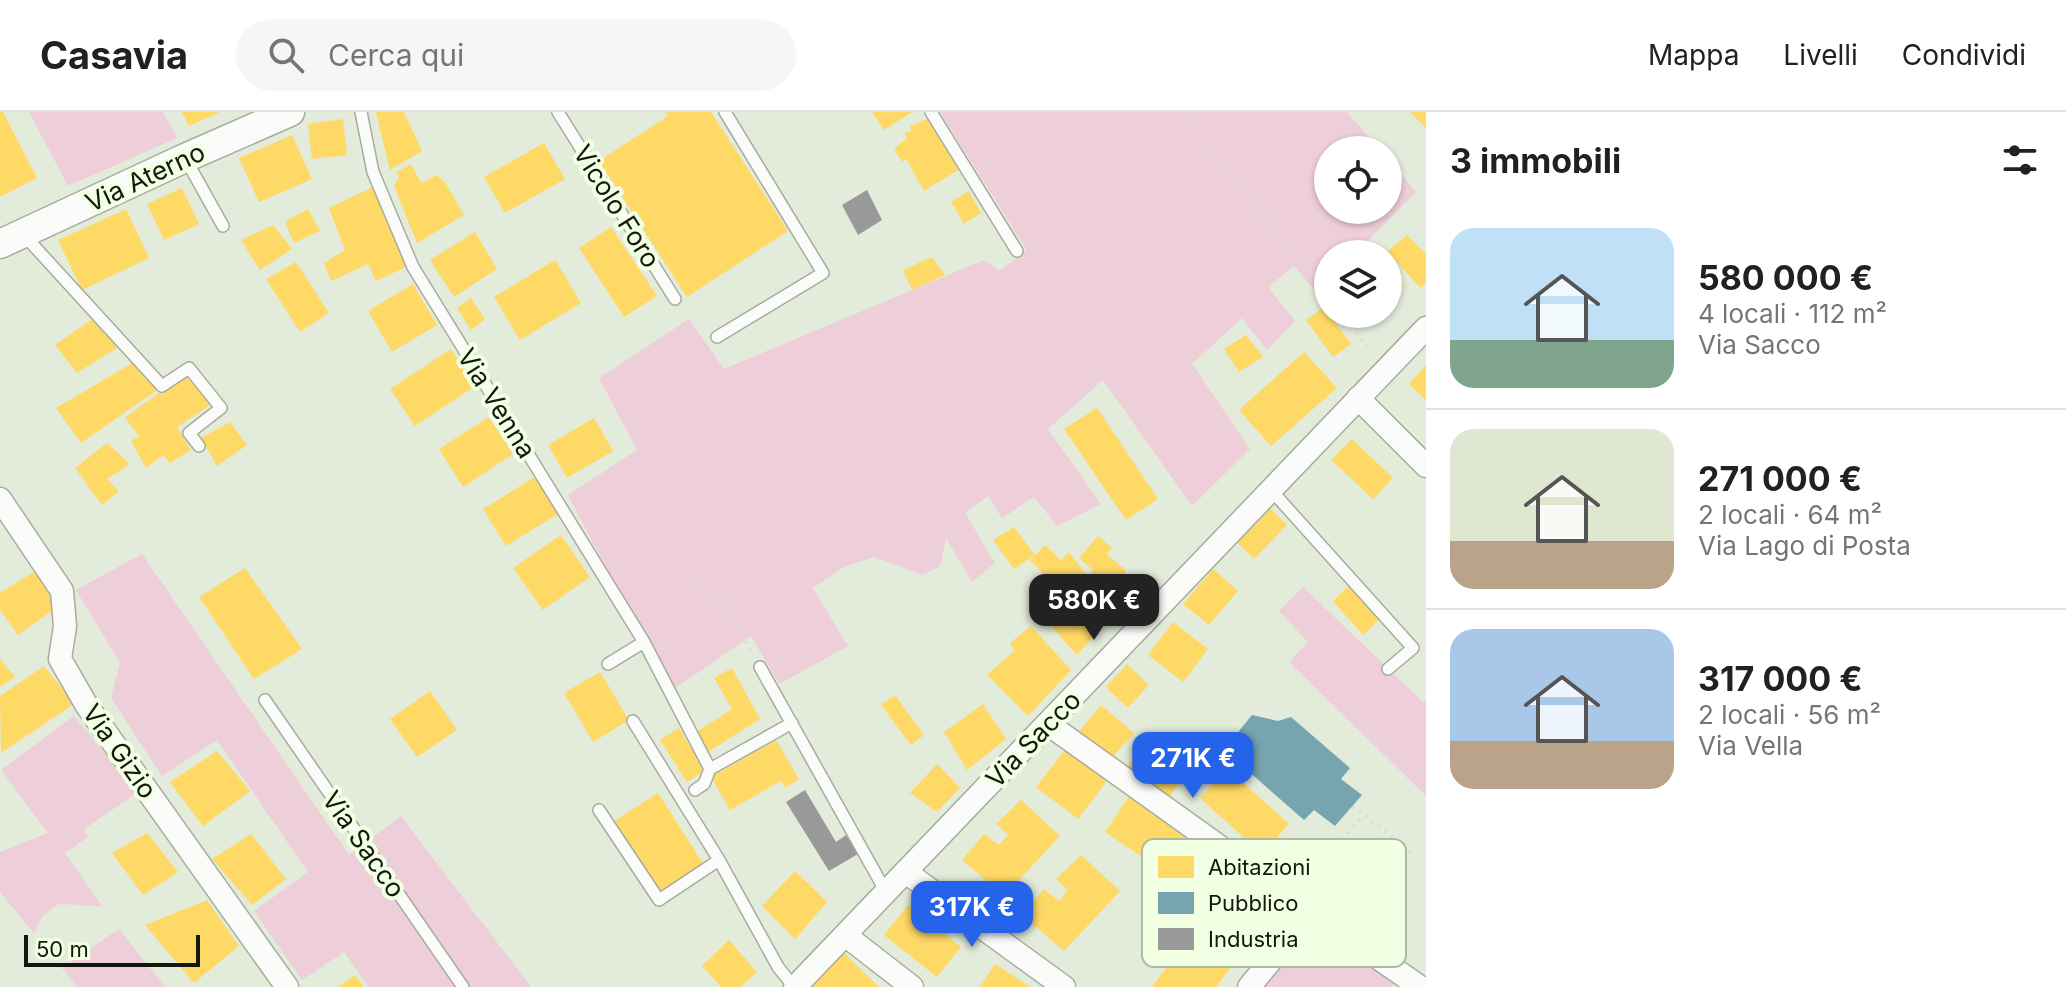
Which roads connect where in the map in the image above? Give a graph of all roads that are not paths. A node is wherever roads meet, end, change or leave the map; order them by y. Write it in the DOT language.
graph roads {
  1 [pos="288,112"];
  2 [pos="361,112"];
  3 [pos="558,112"];
  4 [pos="725,112"];
  5 [pos="931,112"];
  6 [pos="185,158"];
  7 [pos="223,226"];
  8 [pos="11,239"];
  9 [pos="1017,251"];
  10 [pos="675,299"];
  11 [pos="1426,328"];
  12 [pos="717,337"];
  13 [pos="1358,398"];
  14 [pos="199,446"];
  15 [pos="1426,466"];
  16 [pos="1271,490"];
  17 [pos="0,499"];
  18 [pos="644,642"];
  19 [pos="608,664"];
  20 [pos="760,667"];
  21 [pos="1388,669"];
  22 [pos="265,700"];
  23 [pos="633,721"];
  24 [pos="792,723"];
  25 [pos="1048,724"];
  26 [pos="710,769"];
  27 [pos="695,790"];
  28 [pos="599,810"];
  29 [pos="1209,839"];
  30 [pos="719,860"];
  31 [pos="907,873"];
  32 [pos="887,893"];
  33 [pos="845,935"];
  34 [pos="1266,967"];
  35 [pos="1391,967"];
  36 [pos="1419,986"];
  37 [pos="287,987"];
  38 [pos="463,987"];
  39 [pos="794,987"];
  40 [pos="912,987"];
  41 [pos="1064,987"];
  42 [pos="1249,987"];
  1 -- 6 [label="street, Via Aterno"];
  2 -- 18 [label="lane, Via Venna"];
  3 -- 10 [label="lane, Vicolo Foro"];
  4 -- 12 [label="lane"];
  5 -- 9 [label="lane"];
  6 -- 7 [label="lane"];
  6 -- 8 [label="street, Via Aterno"];
  8 -- 14 [label="lane"];
  11 -- 13 [label="street, Via Sacco"];
  13 -- 15 [label="street"];
  13 -- 16 [label="street, Via Sacco"];
  16 -- 21 [label="lane"];
  16 -- 25 [label="street, Via Sacco"];
  17 -- 37 [label="street, Via Gizio"];
  18 -- 19 [label="lane"];
  18 -- 26 [label="lane, Via Venna"];
  20 -- 24 [label="lane"];
  22 -- 38 [label="lane, Via Sacco"];
  23 -- 30 [label="lane, Via Sacco"];
  24 -- 26 [label="lane"];
  24 -- 32 [label="lane"];
  25 -- 29 [label="street"];
  25 -- 31 [label="street, Via Sacco"];
  26 -- 27 [label="lane"];
  28 -- 30 [label="lane"];
  30 -- 39 [label="lane, Via Sacco"];
  31 -- 32 [label="street, Via Sacco"];
  31 -- 41 [label="street"];
  32 -- 33 [label="street, Via Sacco"];
  33 -- 39 [label="street, Via Sacco"];
  33 -- 40 [label="street"];
  34 -- 42 [label="street"];
  35 -- 36 [label="street"];
}
